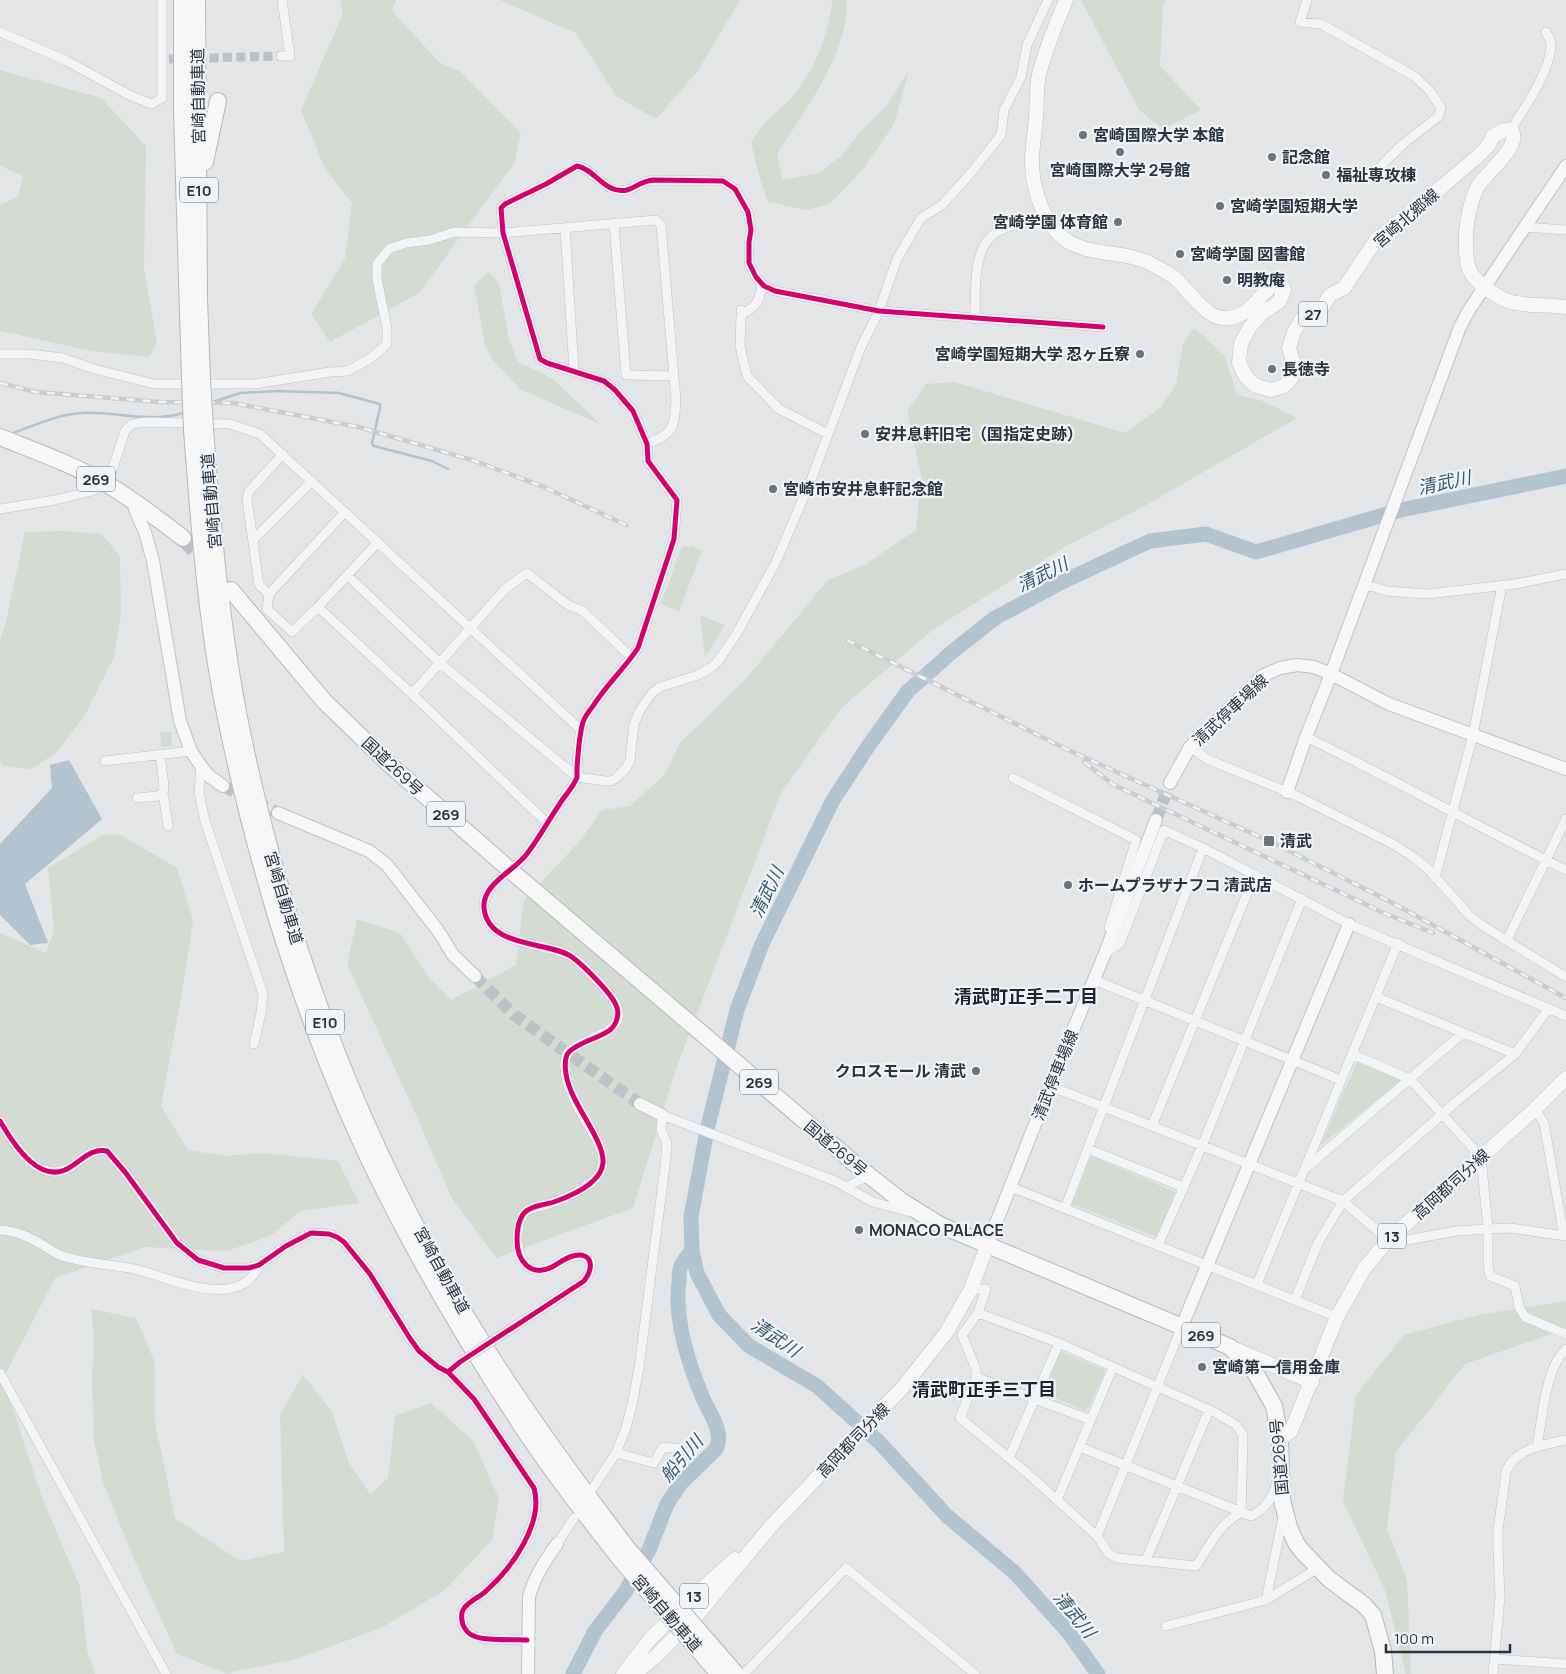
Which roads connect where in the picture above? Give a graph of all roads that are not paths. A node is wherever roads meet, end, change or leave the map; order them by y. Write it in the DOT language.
graph roads {
  1 [pos="162,0"];
  2 [pos="182,0"];
  3 [pos="197,0"];
  4 [pos="282,0"];
  5 [pos="1048,0"];
  6 [pos="1066,0"];
  7 [pos="1307,0"];
  8 [pos="0,32"];
  9 [pos="1546,32"];
  10 [pos="281,56"];
  11 [pos="218,101"];
  12 [pos="1511,130"];
  13 [pos="1566,166"];
  14 [pos="1369,178"];
  15 [pos="199,189"];
  16 [pos="1046,216"];
  17 [pos="614,224"];
  18 [pos="1524,227"];
  19 [pos="565,228"];
  20 [pos="1566,230"];
  21 [pos="503,233"];
  22 [pos="762,284"];
  23 [pos="1484,287"];
  24 [pos="1566,307"];
  25 [pos="879,311"];
  26 [pos="975,319"];
  27 [pos="1103,328"];
  28 [pos="0,354"];
  29 [pos="574,370"];
  30 [pos="674,376"];
  31 [pos="196,379"];
  32 [pos="828,434"];
  33 [pos="0,437"];
  34 [pos="647,444"];
  35 [pos="283,454"];
  36 [pos="312,481"];
  37 [pos="106,484"];
  38 [pos="133,501"];
  39 [pos="0,509"];
  40 [pos="345,512"];
  41 [pos="183,538"];
  42 [pos="253,540"];
  43 [pos="378,542"];
  44 [pos="1566,574"];
  45 [pos="347,575"];
  46 [pos="1502,585"];
  47 [pos="1365,586"];
  48 [pos="231,590"];
  49 [pos="269,594"];
  50 [pos="318,607"];
  51 [pos="471,627"];
  52 [pos="632,658"];
  53 [pos="440,663"];
  54 [pos="1331,674"];
  55 [pos="412,694"];
  56 [pos="582,731"];
  57 [pos="1473,735"];
  58 [pos="1306,736"];
  59 [pos="1190,748"];
  60 [pos="191,751"];
  61 [pos="160,754"];
  62 [pos="105,762"];
  63 [pos="201,766"];
  64 [pos="1566,769"];
  65 [pos="577,777"];
  66 [pos="1013,778"];
  67 [pos="1170,783"];
  68 [pos="223,786"];
  69 [pos="1287,792"];
  70 [pos="163,793"];
  71 [pos="137,798"];
  72 [pos="1453,813"];
  73 [pos="278,814"];
  74 [pos="1566,819"];
  75 [pos="1156,820"];
  76 [pos="547,823"];
  77 [pos="168,826"];
  78 [pos="1203,848"];
  79 [pos="1546,860"];
  80 [pos="510,870"];
  81 [pos="1566,870"];
  82 [pos="1255,874"];
  83 [pos="1435,878"];
  84 [pos="1302,899"];
  85 [pos="1350,924"];
  86 [pos="1507,940"];
  87 [pos="1398,943"];
  88 [pos="1105,953"];
  89 [pos="475,976"];
  90 [pos="1566,977"];
  91 [pos="1094,980"];
  92 [pos="1376,997"];
  93 [pos="1145,1000"];
  94 [pos="1550,1008"];
  95 [pos="1566,1016"];
  96 [pos="1195,1021"];
  97 [pos="1463,1033"];
  98 [pos="1245,1041"];
  99 [pos="254,1044"];
  100 [pos="1352,1054"];
  101 [pos="1514,1054"];
  102 [pos="1292,1060"];
  103 [pos="1410,1078"];
  104 [pos="1566,1078"];
  105 [pos="1341,1080"];
  106 [pos="1050,1086"];
  107 [pos="640,1104"];
  108 [pos="1104,1107"];
  109 [pos="1534,1109"];
  110 [pos="1442,1114"];
  111 [pos="668,1117"];
  112 [pos="0,1121"];
  113 [pos="1152,1126"];
  114 [pos="1202,1146"];
  115 [pos="1088,1149"];
  116 [pos="1480,1157"];
  117 [pos="1249,1164"];
  118 [pos="1304,1170"];
  119 [pos="867,1174"];
  120 [pos="1298,1184"];
  121 [pos="846,1187"];
  122 [pos="1011,1187"];
  123 [pos="1183,1187"];
  124 [pos="1343,1202"];
  125 [pos="1065,1208"];
  126 [pos="940,1225"];
  127 [pos="1488,1229"];
  128 [pos="0,1230"];
  129 [pos="1565,1236"];
  130 [pos="1388,1240"];
  131 [pos="1158,1245"];
  132 [pos="987,1246"];
  133 [pos="1208,1264"];
  134 [pos="259,1265"];
  135 [pos="1257,1284"];
  136 [pos="971,1289"];
  137 [pos="1295,1300"];
  138 [pos="978,1313"];
  139 [pos="1337,1317"];
  140 [pos="1182,1326"];
  141 [pos="1566,1334"];
  142 [pos="1059,1343"];
  143 [pos="1230,1347"];
  144 [pos="1566,1349"];
  145 [pos="1113,1367"];
  146 [pos="448,1372"];
  147 [pos="0,1373"];
  148 [pos="976,1377"];
  149 [pos="1312,1382"];
  150 [pos="1157,1387"];
  151 [pos="1035,1399"];
  152 [pos="1209,1410"];
  153 [pos="1091,1420"];
  154 [pos="1280,1439"];
  155 [pos="1566,1440"];
  156 [pos="1080,1447"];
  157 [pos="1536,1447"];
  158 [pos="682,1449"];
  159 [pos="616,1453"];
  160 [pos="1009,1458"];
  161 [pos="1126,1466"];
  162 [pos="1178,1487"];
  163 [pos="592,1488"];
  164 [pos="1057,1500"];
  165 [pos="1284,1509"];
  166 [pos="1241,1513"];
  167 [pos="574,1518"];
  168 [pos="772,1526"];
  169 [pos="1097,1536"];
  170 [pos="557,1544"];
  171 [pos="624,1554"];
  172 [pos="1146,1560"];
  173 [pos="1318,1568"];
  174 [pos="1266,1600"];
  175 [pos="1166,1626"];
  176 [pos="527,1640"];
  177 [pos="1495,1659"];
  178 [pos="1566,1664"];
  179 [pos="166,1674"];
  180 [pos="528,1674"];
  181 [pos="622,1674"];
  182 [pos="635,1674"];
  183 [pos="719,1674"];
  184 [pos="736,1674"];
  185 [pos="744,1674"];
  186 [pos="975,1674"];
  187 [pos="1385,1674"];
  188 [pos="1493,1674"];
  1 -- 8 [label="street"];
  2 -- 31 [label="highway, 宮崎自動車道 / E10"];
  3 -- 15 [label="highway, 宮崎自動車道 / E10"];
  4 -- 10 [label="street"];
  5 -- 25 [label="street"];
  6 -- 16 [label="main road, 宮崎北郷線 / 27"];
  7 -- 14 [label="street"];
  9 -- 12 [label="street"];
  11 -- 15 [label="highway"];
  12 -- 16 [label="main road, 宮崎北郷線 / 27"];
  12 -- 23 [label="main road"];
  13 -- 18 [label="street"];
  15 -- 31 [label="highway, 宮崎自動車道 / E10"];
  16 -- 26 [label="street"];
  17 -- 19 [label="street"];
  17 -- 30 [label="street"];
  17 -- 30 [label="street"];
  18 -- 20 [label="street"];
  18 -- 23 [label="street"];
  19 -- 21 [label="street"];
  19 -- 29 [label="street"];
  21 -- 22 [label="street"];
  21 -- 28 [label="street"];
  21 -- 29 [label="street"];
  22 -- 25 [label="street"];
  22 -- 32 [label="street"];
  23 -- 24 [label="main road"];
  23 -- 47 [label="street"];
  25 -- 26 [label="street"];
  25 -- 32 [label="street"];
  26 -- 27 [label="street"];
  29 -- 34 [label="street"];
  30 -- 34 [label="street"];
  31 -- 171 [label="highway, 宮崎自動車道 / E10, bridge"];
  32 -- 65 [label="street"];
  33 -- 37 [label="highway, 269"];
  34 -- 52 [label="street"];
  35 -- 36 [label="street"];
  35 -- 37 [label="street"];
  35 -- 42 [label="street"];
  36 -- 40 [label="street"];
  36 -- 42 [label="street"];
  37 -- 38 [label="highway, 269"];
  37 -- 39 [label="street"];
  38 -- 41 [label="highway, 269"];
  38 -- 60 [label="street"];
  40 -- 43 [label="street"];
  40 -- 49 [label="street"];
  42 -- 49 [label="street"];
  43 -- 45 [label="street"];
  43 -- 51 [label="street"];
  44 -- 46 [label="street"];
  45 -- 50 [label="street"];
  45 -- 53 [label="street"];
  46 -- 47 [label="street"];
  46 -- 57 [label="street"];
  47 -- 54 [label="street"];
  48 -- 80 [label="highway, 国道269号 / 269"];
  49 -- 50 [label="street"];
  50 -- 55 [label="street"];
  51 -- 52 [label="street"];
  51 -- 53 [label="street"];
  51 -- 56 [label="street"];
  52 -- 56 [label="street"];
  53 -- 55 [label="street"];
  53 -- 65 [label="street"];
  54 -- 57 [label="street, 清武停車場線"];
  54 -- 58 [label="street"];
  54 -- 59 [label="street, 清武停車場線"];
  55 -- 76 [label="street"];
  56 -- 65 [label="street"];
  57 -- 64 [label="street, 清武停車場線"];
  57 -- 72 [label="street"];
  58 -- 69 [label="street"];
  58 -- 72 [label="street"];
  59 -- 67 [label="street, 清武停車場線"];
  59 -- 69 [label="street"];
  60 -- 61 [label="street"];
  60 -- 63 [label="street"];
  61 -- 62 [label="street"];
  61 -- 70 [label="street"];
  63 -- 68 [label="street"];
  63 -- 99 [label="street"];
  65 -- 76 [label="street"];
  66 -- 88 [label="street"];
  69 -- 83 [label="street"];
  70 -- 71 [label="street"];
  70 -- 77 [label="street"];
  72 -- 79 [label="street"];
  72 -- 83 [label="street"];
  73 -- 89 [label="street"];
  74 -- 79 [label="street"];
  75 -- 88 [label="street, 清武停車場線"];
  76 -- 80 [label="street"];
  78 -- 82 [label="street"];
  78 -- 88 [label="street"];
  78 -- 93 [label="street"];
  79 -- 81 [label="street"];
  79 -- 86 [label="street"];
  80 -- 119 [label="highway, 国道269号 / 269"];
  80 -- 146 [label="street, bridge"];
  82 -- 84 [label="street"];
  82 -- 96 [label="street"];
  83 -- 86 [label="street"];
  84 -- 85 [label="street"];
  84 -- 98 [label="street"];
  85 -- 87 [label="street"];
  85 -- 102 [label="street"];
  86 -- 90 [label="street"];
  87 -- 92 [label="street"];
  87 -- 94 [label="street"];
  88 -- 91 [label="street, 清武停車場線"];
  91 -- 93 [label="street"];
  91 -- 106 [label="street, 清武停車場線"];
  92 -- 97 [label="street"];
  92 -- 100 [label="street"];
  93 -- 96 [label="street"];
  93 -- 108 [label="street"];
  94 -- 95 [label="street"];
  94 -- 101 [label="street"];
  96 -- 98 [label="street"];
  96 -- 113 [label="street"];
  97 -- 101 [label="street"];
  97 -- 103 [label="street"];
  98 -- 102 [label="street"];
  98 -- 114 [label="street"];
  100 -- 103 [label="street"];
  100 -- 105 [label="street"];
  101 -- 110 [label="street"];
  102 -- 105 [label="street"];
  102 -- 117 [label="street"];
  103 -- 110 [label="street"];
  103 -- 118 [label="street"];
  104 -- 109 [label="main road, 高岡都司分線 / 13"];
  105 -- 118 [label="street"];
  106 -- 108 [label="street"];
  106 -- 122 [label="street, 清武停車場線"];
  107 -- 111 [label="street"];
  108 -- 113 [label="street"];
  108 -- 115 [label="street"];
  109 -- 116 [label="main road, 高岡都司分線 / 13"];
  109 -- 129 [label="street"];
  110 -- 116 [label="street"];
  110 -- 124 [label="street"];
  111 -- 121 [label="street"];
  111 -- 159 [label="street"];
  112 -- 134 [label="street"];
  113 -- 114 [label="street"];
  114 -- 117 [label="street"];
  114 -- 123 [label="street"];
  115 -- 123 [label="street"];
  115 -- 125 [label="street"];
  116 -- 127 [label="street"];
  116 -- 130 [label="main road, 高岡都司分線 / 13"];
  117 -- 120 [label="street"];
  117 -- 133 [label="street"];
  118 -- 120 [label="street"];
  119 -- 121 [label="street"];
  119 -- 126 [label="highway, 国道269号 / 269"];
  120 -- 124 [label="street"];
  120 -- 135 [label="street"];
  121 -- 126 [label="street"];
  122 -- 125 [label="street"];
  122 -- 132 [label="street, 清武停車場線"];
  123 -- 131 [label="street"];
  124 -- 130 [label="street"];
  124 -- 137 [label="street"];
  125 -- 131 [label="street"];
  126 -- 132 [label="highway, 国道269号 / 269"];
  127 -- 129 [label="street"];
  127 -- 130 [label="street"];
  127 -- 141 [label="street"];
  128 -- 134 [label="street"];
  130 -- 139 [label="main road, 高岡都司分線 / 13"];
  131 -- 133 [label="street"];
  132 -- 136 [label="main road, 高岡都司分線 / 13"];
  132 -- 140 [label="highway, 国道269号 / 269"];
  133 -- 135 [label="street"];
  133 -- 140 [label="street"];
  134 -- 146 [label="street"];
  135 -- 137 [label="street"];
  136 -- 138 [label="street"];
  136 -- 168 [label="main road, 高岡都司分線 / 13"];
  137 -- 139 [label="street"];
  138 -- 142 [label="street"];
  138 -- 148 [label="street"];
  139 -- 149 [label="main road, 高岡都司分線 / 13"];
  140 -- 143 [label="highway, 国道269号 / 269"];
  140 -- 150 [label="street"];
  142 -- 145 [label="street"];
  142 -- 151 [label="street"];
  143 -- 149 [label="main road"];
  143 -- 154 [label="highway, 国道269号 / 269"];
  144 -- 157 [label="street"];
  145 -- 150 [label="street"];
  145 -- 153 [label="street"];
  146 -- 176 [label="street"];
  147 -- 179 [label="street"];
  148 -- 151 [label="street"];
  148 -- 160 [label="street"];
  149 -- 154 [label="main road, 高岡都司分線 / 13"];
  150 -- 152 [label="street"];
  150 -- 161 [label="street"];
  151 -- 153 [label="street"];
  151 -- 160 [label="street"];
  152 -- 162 [label="street"];
  152 -- 166 [label="street"];
  153 -- 156 [label="street"];
  154 -- 165 [label="highway, 国道269号 / 269"];
  154 -- 166 [label="street"];
  155 -- 157 [label="street"];
  156 -- 161 [label="street"];
  156 -- 164 [label="street"];
  157 -- 177 [label="street"];
  158 -- 159 [label="street"];
  159 -- 163 [label="street"];
  160 -- 164 [label="street"];
  161 -- 162 [label="street"];
  161 -- 169 [label="street"];
  162 -- 166 [label="street"];
  162 -- 172 [label="street"];
  164 -- 169 [label="street"];
  165 -- 173 [label="highway, 国道269号 / 269"];
  165 -- 174 [label="street"];
  166 -- 172 [label="street"];
  167 -- 170 [label="street"];
  168 -- 181 [label="main road, 高岡都司分線 / 13"];
  168 -- 182 [label="main road, 高岡都司分線 / 13"];
  169 -- 172 [label="street"];
  170 -- 176 [label="street"];
  171 -- 183 [label="highway, 宮崎自動車道 / E10, bridge"];
  171 -- 184 [label="highway, 宮崎自動車道 / E10, bridge"];
  173 -- 174 [label="street"];
  173 -- 187 [label="highway, 国道269号 / 269"];
  174 -- 175 [label="street"];
  176 -- 180 [label="street"];
  177 -- 178 [label="street"];
  177 -- 188 [label="street"];
  185 -- 186 [label="street"];
}
